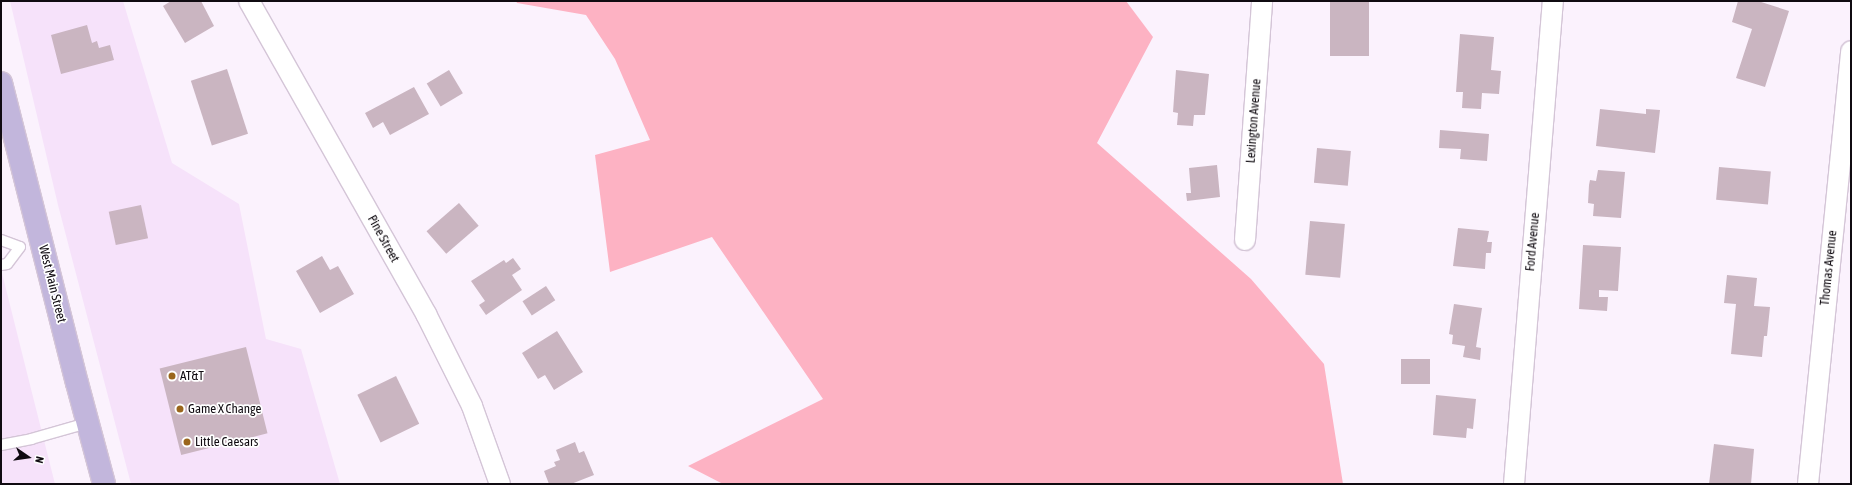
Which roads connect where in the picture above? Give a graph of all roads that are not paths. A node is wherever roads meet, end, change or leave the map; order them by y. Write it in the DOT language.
graph roads {
  1 [pos="249,1"];
  2 [pos="1262,1"];
  3 [pos="1553,1"];
  4 [pos="1851,51"];
  5 [pos="1,83"];
  6 [pos="1,240"];
  7 [pos="1246,240"];
  8 [pos="1,265"];
  9 [pos="87,423"];
  10 [pos="1,445"];
  11 [pos="104,484"];
  12 [pos="500,484"];
  13 [pos="1514,484"];
  14 [pos="1808,484"];
  1 -- 12 [label="street, Pine Street"];
  2 -- 7 [label="street, Lexington Avenue"];
  3 -- 13 [label="street, Ford Avenue"];
  4 -- 14 [label="street, Thomas Avenue"];
  5 -- 9 [label="main road, West Main Street"];
  6 -- 8 [label="lane"];
  9 -- 10 [label="lane"];
  9 -- 11 [label="main road, West Main Street"];
}
